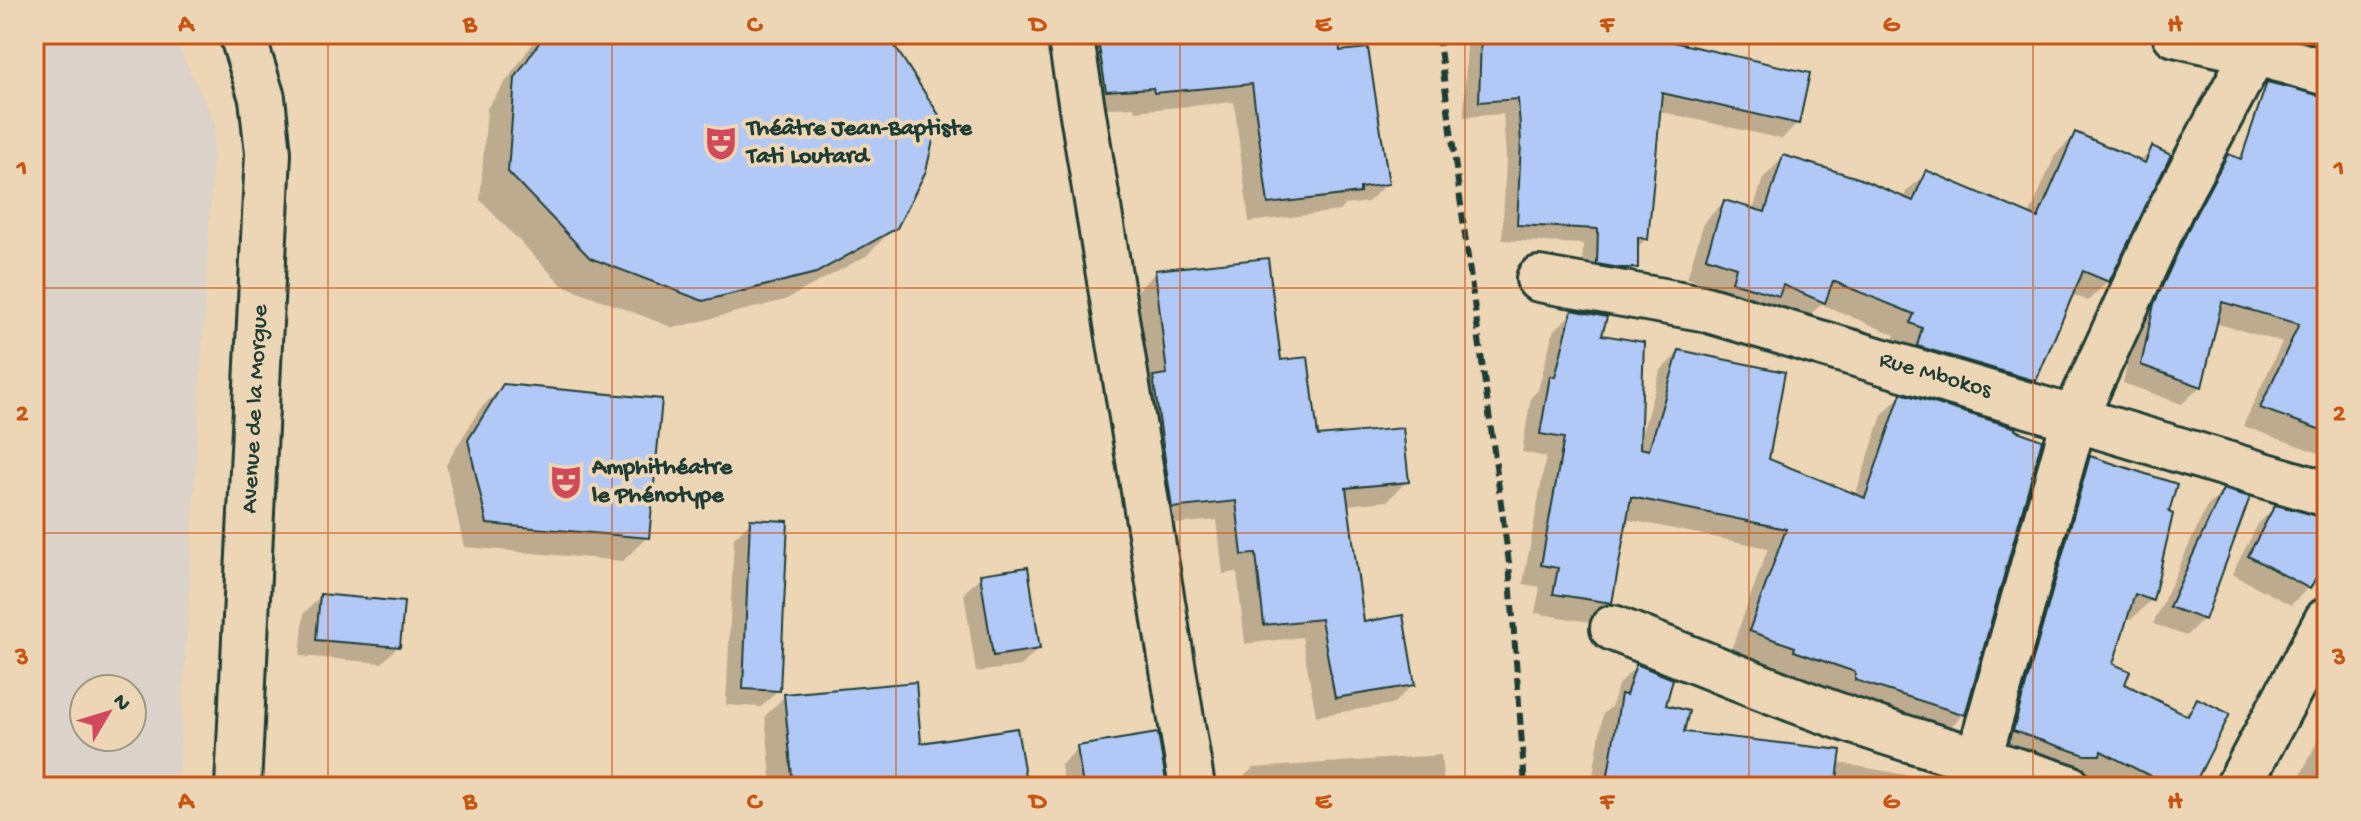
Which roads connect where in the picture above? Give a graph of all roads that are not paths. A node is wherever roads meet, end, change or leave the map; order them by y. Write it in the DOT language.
graph roads {
  1 [pos="242,34"];
  2 [pos="1070,34"];
  3 [pos="2175,34"];
  4 [pos="2259,43"];
  5 [pos="2327,73"];
  6 [pos="1539,279"];
  7 [pos="2075,417"];
  8 [pos="2327,494"];
  9 [pos="2327,620"];
  10 [pos="1613,628"];
  11 [pos="1979,758"];
  12 [pos="238,787"];
  13 [pos="1192,787"];
  14 [pos="2068,787"];
  15 [pos="2238,787"];
  1 -- 12 [label="street, Avenue de la Morgue"];
  2 -- 13 [label="street"];
  3 -- 4 [label="street"];
  4 -- 5 [label="street"];
  4 -- 7 [label="street"];
  6 -- 7 [label="street, Rue Mbokos"];
  7 -- 8 [label="street, Rue Mbokos"];
  7 -- 11 [label="street"];
  9 -- 15 [label="street"];
  10 -- 11 [label="street"];
  11 -- 14 [label="street"];
}
